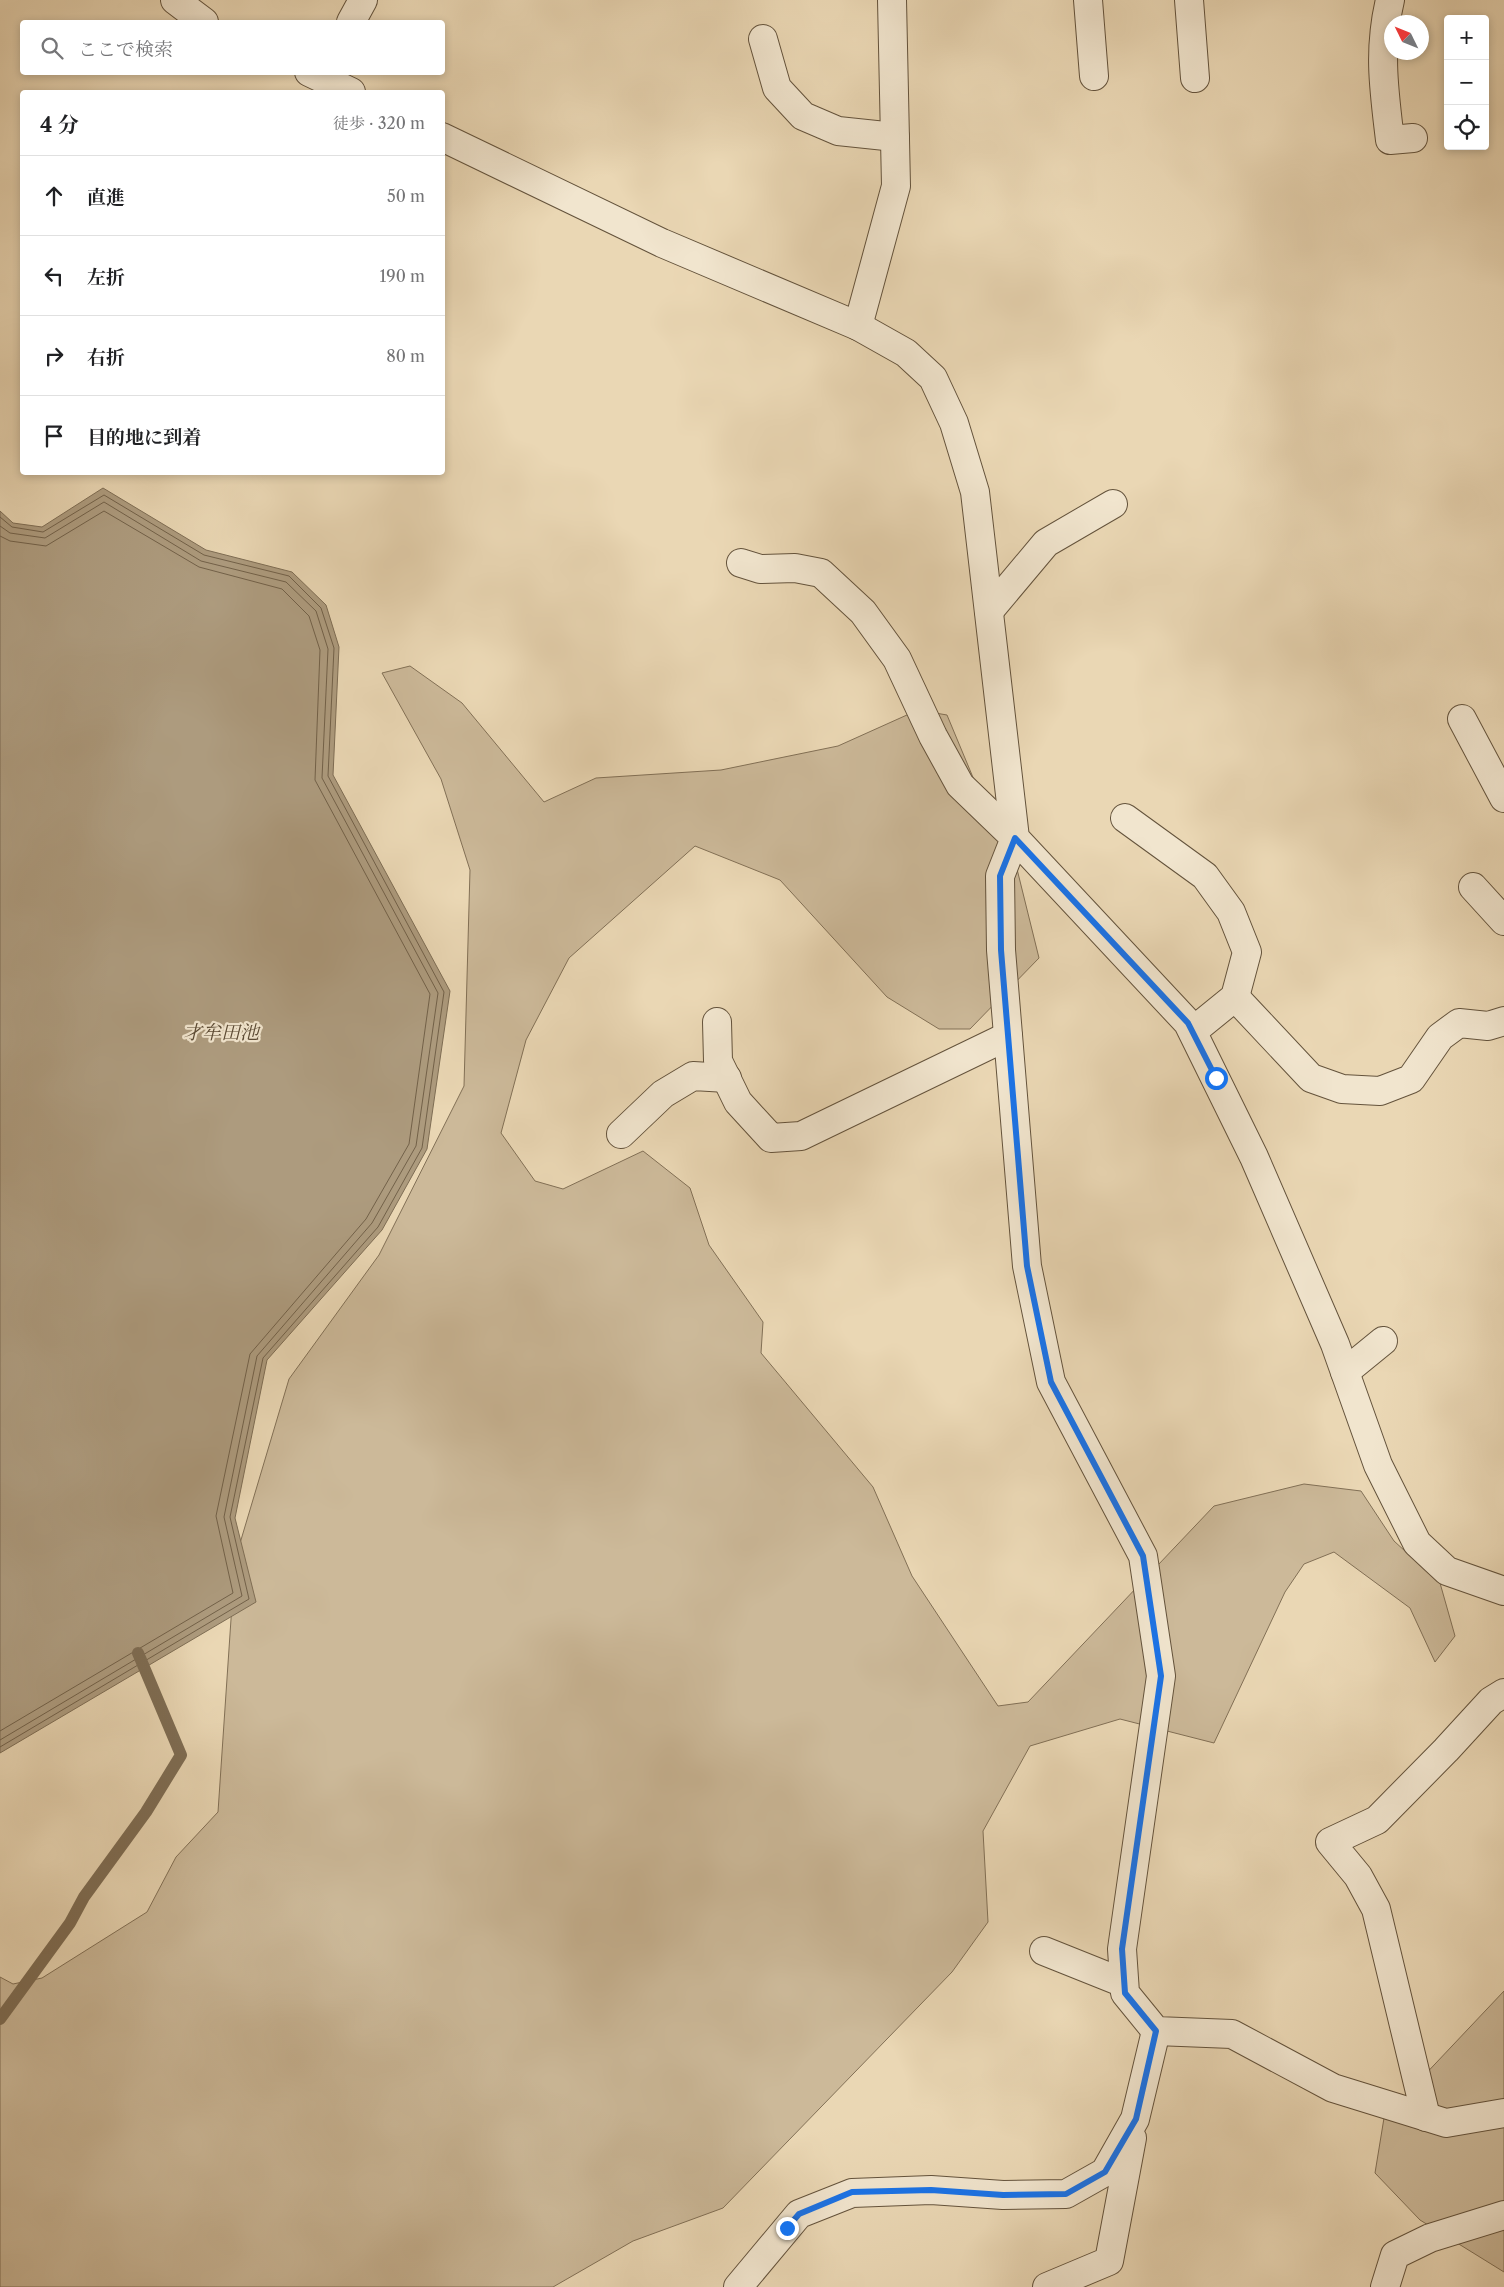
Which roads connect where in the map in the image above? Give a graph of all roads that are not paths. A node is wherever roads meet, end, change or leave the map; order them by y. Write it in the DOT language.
graph roads {
  1 [pos="175,0"];
  2 [pos="363,0"];
  3 [pos="892,0"];
  4 [pos="1088,0"];
  5 [pos="1189,0"];
  6 [pos="1390,0"];
  7 [pos="201,20"];
  8 [pos="352,20"];
  9 [pos="763,39"];
  10 [pos="321,75"];
  11 [pos="1094,76"];
  12 [pos="1195,78"];
  13 [pos="347,90"];
  14 [pos="895,137"];
  15 [pos="445,138"];
  16 [pos="1413,138"];
  17 [pos="858,326"];
  18 [pos="1113,504"];
  19 [pos="741,563"];
  20 [pos="989,611"];
  21 [pos="1462,718"];
  22 [pos="1504,798"];
  23 [pos="1125,818"];
  24 [pos="1015,838"];
  25 [pos="1473,888"];
  26 [pos="1504,921"];
  27 [pos="1235,997"];
  28 [pos="1504,1021"];
  29 [pos="718,1022"];
  30 [pos="1193,1031"];
  31 [pos="1008,1036"];
  32 [pos="726,1078"];
  33 [pos="621,1134"];
  34 [pos="1382,1341"];
  35 [pos="1345,1372"];
  36 [pos="1504,1591"];
  37 [pos="1504,1693"];
  38 [pos="1044,1951"];
  39 [pos="1124,1983"];
  40 [pos="1156,2031"];
  41 [pos="1504,2114"];
  42 [pos="1426,2117"];
  43 [pos="1136,2119"];
  44 [pos="1504,2215"];
  45 [pos="738,2287"];
  46 [pos="1047,2287"];
  47 [pos="1385,2287"];
  1 -- 7 [label="street"];
  2 -- 8 [label="street"];
  3 -- 14 [label="street"];
  4 -- 11 [label="street"];
  5 -- 12 [label="street"];
  6 -- 16 [label="street"];
  9 -- 14 [label="street"];
  10 -- 13 [label="street"];
  14 -- 17 [label="street"];
  15 -- 17 [label="street"];
  17 -- 20 [label="street"];
  18 -- 20 [label="street"];
  19 -- 24 [label="street"];
  20 -- 24 [label="street"];
  21 -- 22 [label="street"];
  23 -- 27 [label="street"];
  24 -- 30 [label="street"];
  24 -- 31 [label="street"];
  25 -- 26 [label="street"];
  27 -- 28 [label="street"];
  27 -- 30 [label="street"];
  29 -- 32 [label="street"];
  30 -- 35 [label="street"];
  31 -- 32 [label="street"];
  31 -- 39 [label="street"];
  32 -- 33 [label="street"];
  34 -- 35 [label="street"];
  35 -- 36 [label="street"];
  37 -- 42 [label="street"];
  38 -- 39 [label="street"];
  39 -- 40 [label="street"];
  40 -- 42 [label="street"];
  40 -- 43 [label="street"];
  41 -- 42 [label="street"];
  43 -- 45 [label="street"];
  43 -- 46 [label="street"];
  44 -- 47 [label="street"];
}
